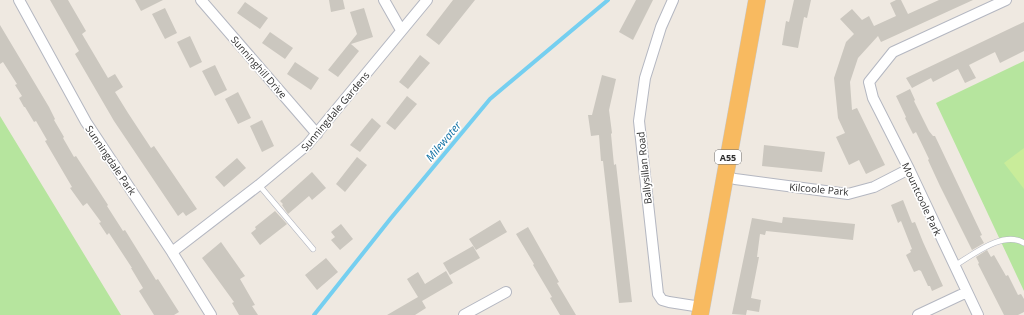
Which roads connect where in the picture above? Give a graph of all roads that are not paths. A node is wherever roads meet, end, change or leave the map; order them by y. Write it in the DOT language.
graph roads {
  1 [pos="19,0"];
  2 [pos="201,0"];
  3 [pos="384,0"];
  4 [pos="426,0"];
  5 [pos="673,0"];
  6 [pos="757,0"];
  7 [pos="1006,0"];
  8 [pos="401,30"];
  9 [pos="318,134"];
  10 [pos="909,169"];
  11 [pos="725,176"];
  12 [pos="259,185"];
  13 [pos="1024,243"];
  14 [pos="313,249"];
  15 [pos="172,252"];
  16 [pos="954,266"];
  17 [pos="506,292"];
  18 [pos="967,292"];
  19 [pos="701,311"];
  20 [pos="211,315"];
  21 [pos="464,315"];
  22 [pos="918,315"];
  23 [pos="978,315"];
  1 -- 15 [label="street, Sunningdale Park"];
  2 -- 9 [label="street, Sunninghill Drive"];
  3 -- 8 [label="street"];
  4 -- 8 [label="street, Sunningdale Gardens"];
  5 -- 19 [label="street, Ballysillan Road"];
  6 -- 11 [label="highway, Ballysillan Road / A55"];
  7 -- 10 [label="street, Mountcoole Park"];
  8 -- 9 [label="street, Sunningdale Gardens"];
  9 -- 12 [label="street, Sunningdale Gardens"];
  10 -- 11 [label="street, Kilcoole Park"];
  10 -- 16 [label="street, Mountcoole Park"];
  11 -- 19 [label="highway, Ballysillan Road / A55"];
  12 -- 14 [label="lane"];
  12 -- 15 [label="street, Sunningdale Gardens"];
  13 -- 16 [label="lane"];
  15 -- 20 [label="street, Sunningdale Park"];
  16 -- 18 [label="street, Mountcoole Park"];
  17 -- 21 [label="street"];
  18 -- 22 [label="street"];
  18 -- 23 [label="street, Mountcoole Park"];
}
